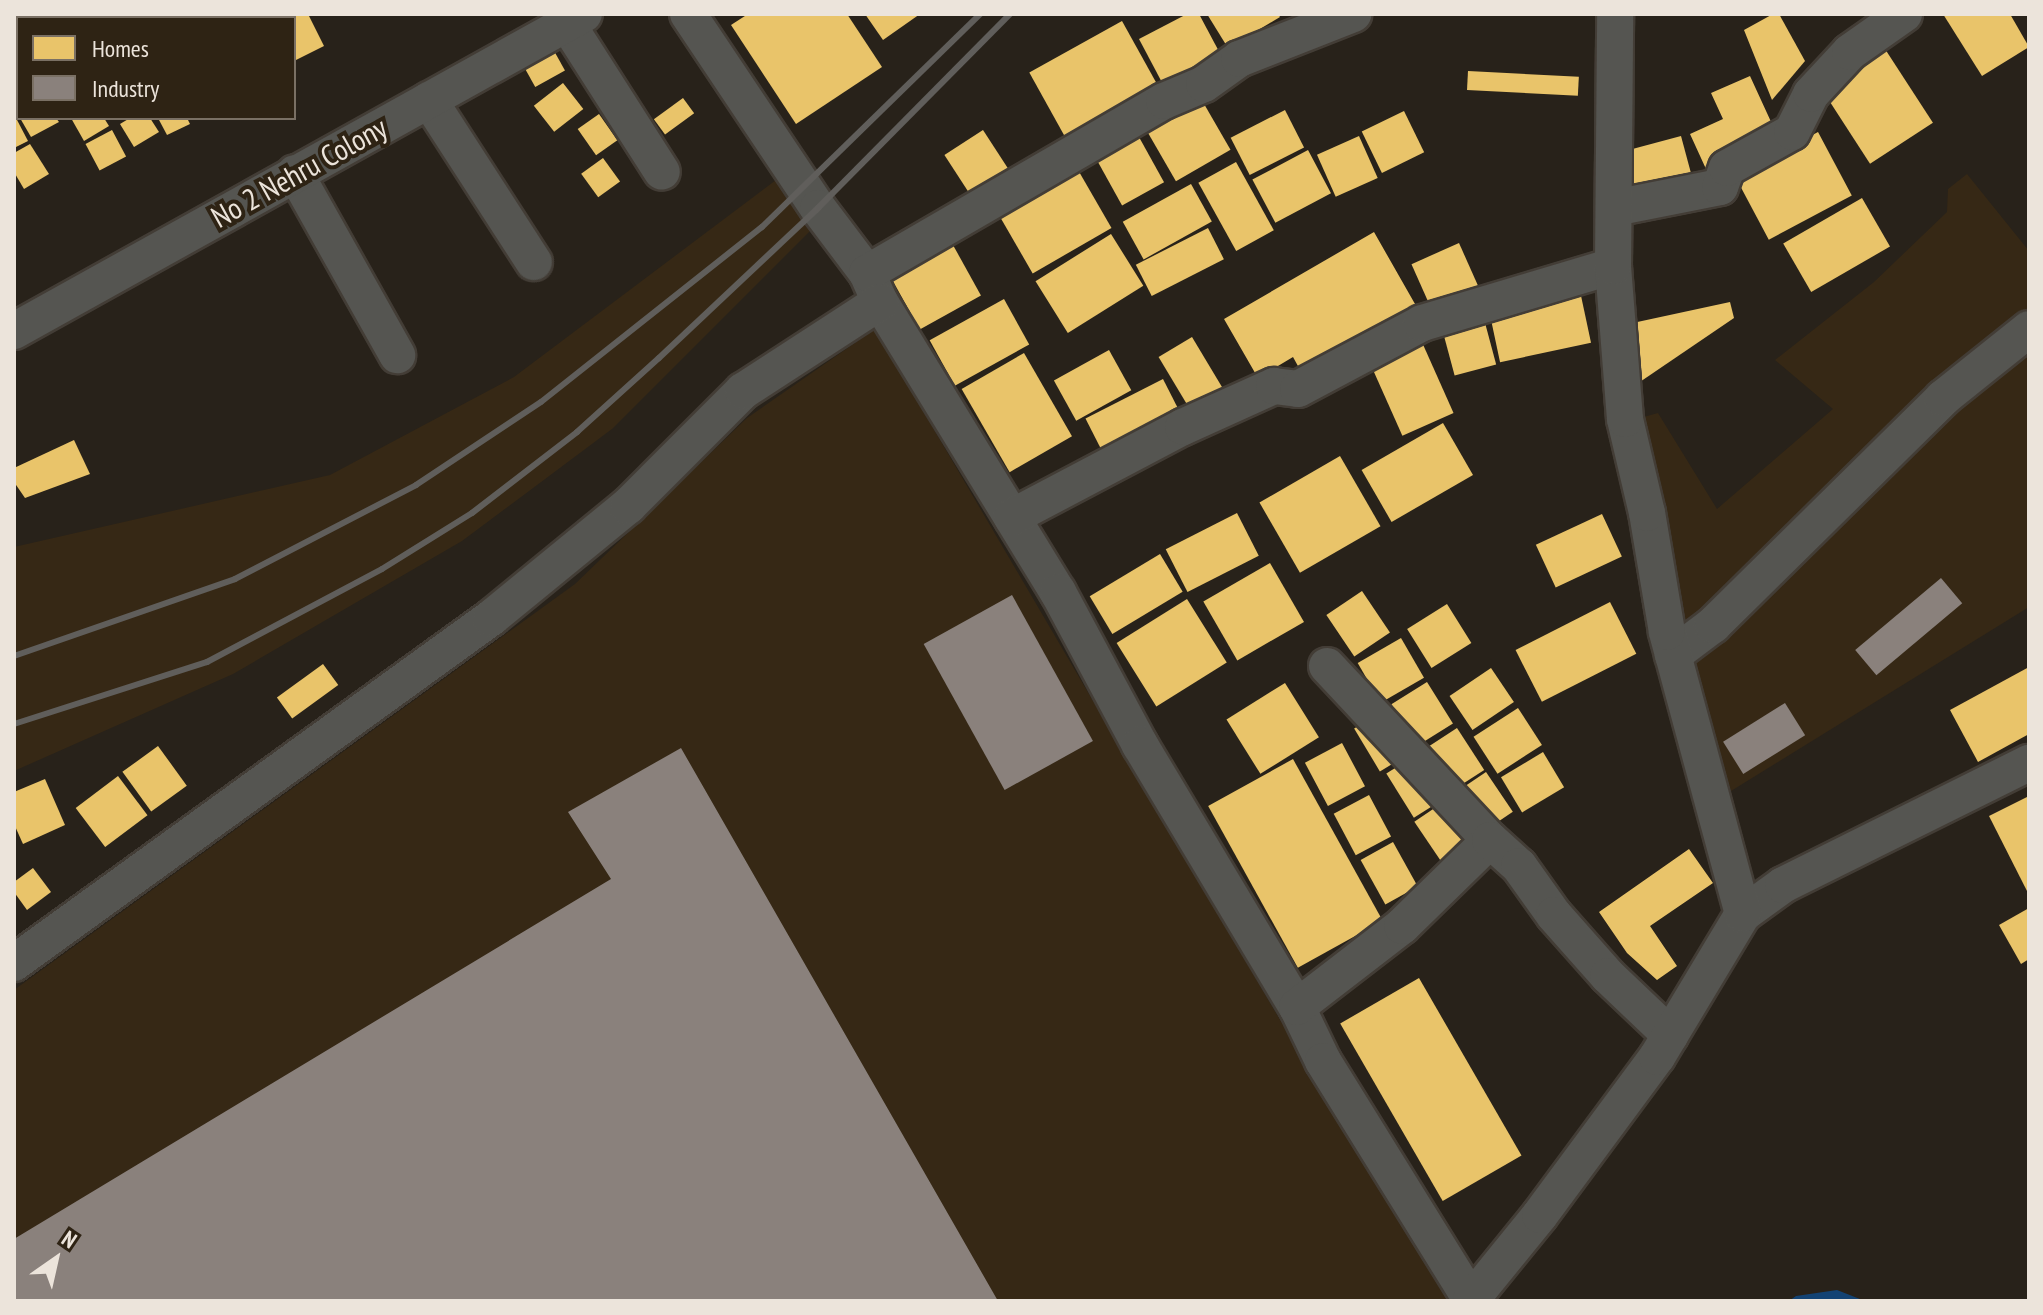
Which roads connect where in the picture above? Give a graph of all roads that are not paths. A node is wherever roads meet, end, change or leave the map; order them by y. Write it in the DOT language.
graph roads {
  1 [pos="1353,14"];
  2 [pos="1615,14"];
  3 [pos="1904,14"];
  4 [pos="576,19"];
  5 [pos="702,19"];
  6 [pos="429,100"];
  7 [pos="662,172"];
  8 [pos="295,173"];
  9 [pos="1614,208"];
  10 [pos="534,262"];
  11 [pos="1613,266"];
  12 [pos="874,287"];
  13 [pos="2029,329"];
  14 [pos="14,331"];
  15 [pos="397,355"];
  16 [pos="1012,517"];
  17 [pos="1673,655"];
  18 [pos="1327,666"];
  19 [pos="2029,763"];
  20 [pos="1490,840"];
  21 [pos="1743,914"];
  22 [pos="14,963"];
  23 [pos="1297,1007"];
  24 [pos="1670,1035"];
  25 [pos="1472,1300"];
  1 -- 12 [label="street"];
  2 -- 9 [label="street"];
  3 -- 9 [label="street"];
  4 -- 6 [label="street, No 2 Nehru Colony"];
  4 -- 7 [label="street"];
  5 -- 12 [label="street"];
  6 -- 8 [label="street, No 2 Nehru Colony"];
  6 -- 10 [label="street"];
  8 -- 14 [label="street, No 2 Nehru Colony"];
  8 -- 15 [label="street"];
  9 -- 11 [label="street"];
  11 -- 16 [label="street"];
  11 -- 17 [label="street"];
  12 -- 16 [label="street"];
  12 -- 22 [label="street"];
  13 -- 17 [label="street"];
  16 -- 23 [label="street"];
  17 -- 21 [label="street"];
  18 -- 20 [label="street"];
  19 -- 21 [label="street"];
  20 -- 23 [label="street"];
  20 -- 24 [label="street"];
  21 -- 24 [label="street"];
  23 -- 25 [label="street"];
  24 -- 25 [label="street"];
}
